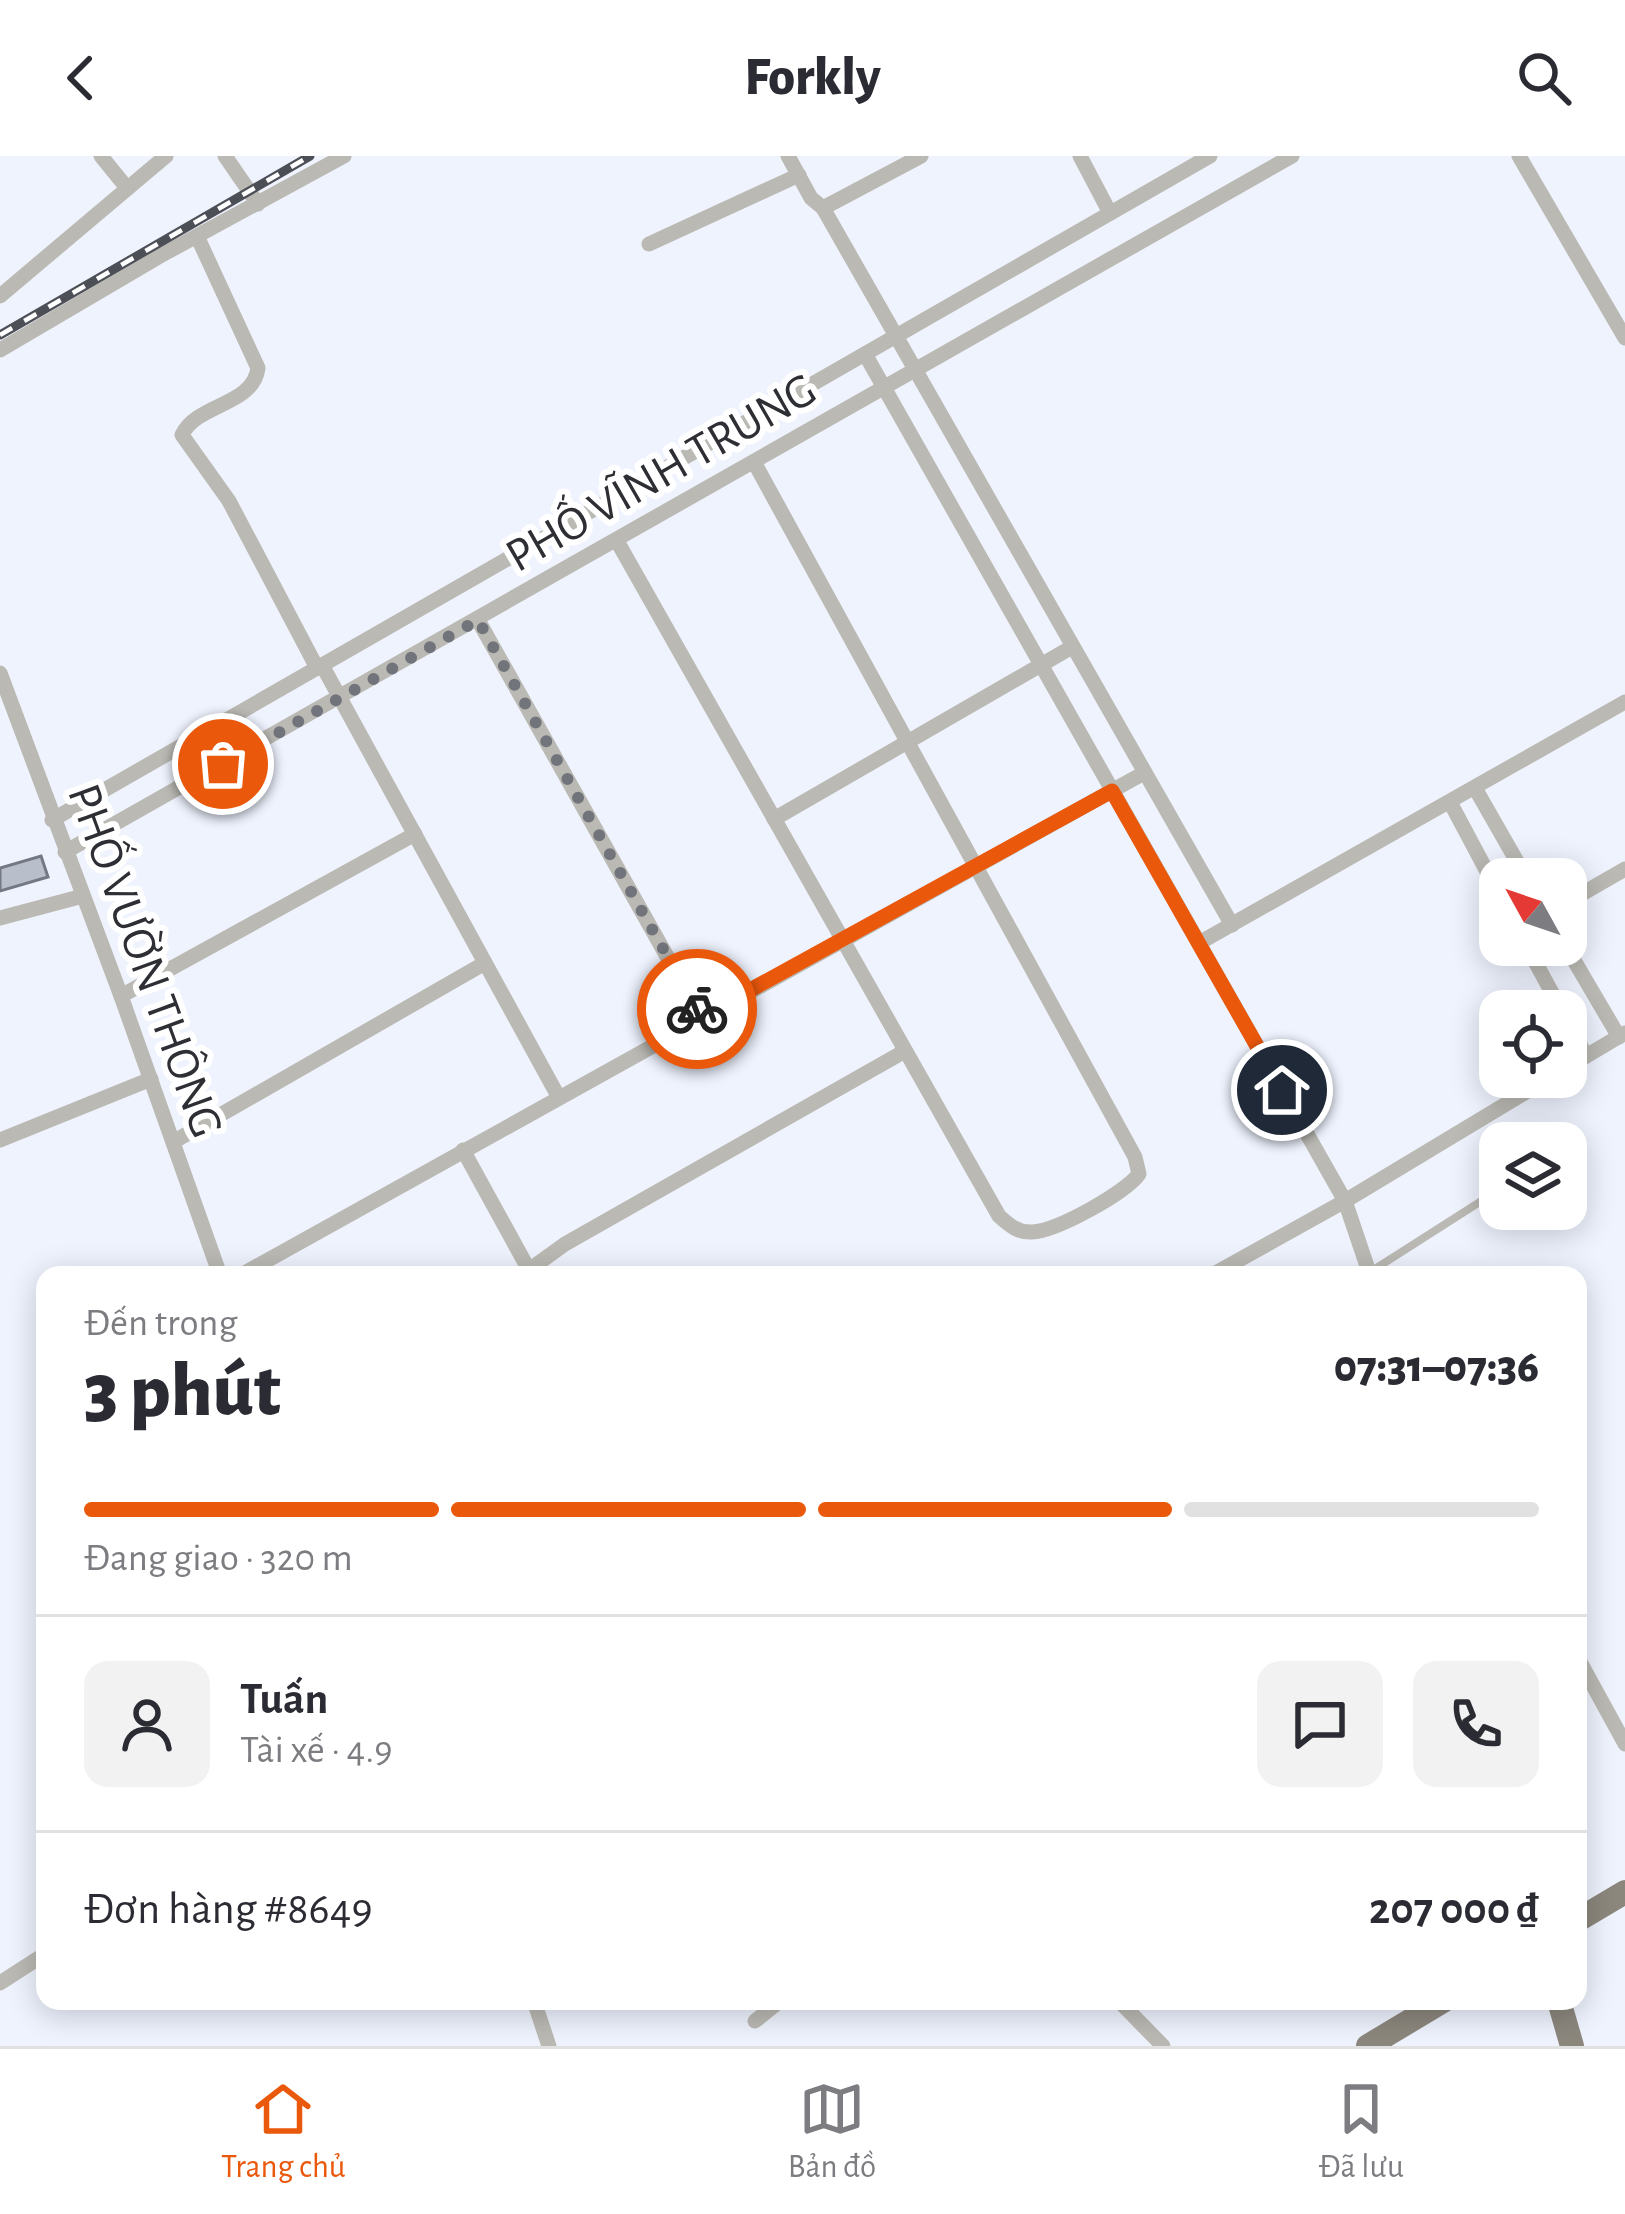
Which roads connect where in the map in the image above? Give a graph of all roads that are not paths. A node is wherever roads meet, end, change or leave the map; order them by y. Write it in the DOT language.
graph roads {
  1 [pos="100,156"];
  2 [pos="166,156"];
  3 [pos="225,156"];
  4 [pos="344,156"];
  5 [pos="788,156"];
  6 [pos="921,156"];
  7 [pos="1080,156"];
  8 [pos="1210,156"];
  9 [pos="1292,156"];
  10 [pos="1519,156"];
  11 [pos="799,175"];
  12 [pos="127,188"];
  13 [pos="258,204"];
  14 [pos="823,208"];
  15 [pos="1110,213"];
  16 [pos="197,236"];
  17 [pos="649,244"];
  18 [pos="0,296"];
  19 [pos="897,335"];
  20 [pos="1625,338"];
  21 [pos="0,350"];
  22 [pos="865,354"];
  23 [pos="914,371"];
  24 [pos="883,389"];
  25 [pos="754,462"];
  26 [pos="617,541"];
  27 [pos="478,620"];
  28 [pos="1072,647"];
  29 [pos="1040,664"];
  30 [pos="320,666"];
  31 [pos="0,673"];
  32 [pos="341,698"];
  33 [pos="1625,702"];
  34 [pos="908,740"];
  35 [pos="1144,772"];
  36 [pos="1474,788"];
  37 [pos="1112,791"];
  38 [pos="1450,802"];
  39 [pos="774,818"];
  40 [pos="52,820"];
  41 [pos="415,834"];
  42 [pos="65,852"];
  43 [pos="1480,858"];
  44 [pos="1515,858"];
  45 [pos="977,865"];
  46 [pos="1625,869"];
  47 [pos="1587,891"];
  48 [pos="82,896"];
  49 [pos="0,918"];
  50 [pos="1232,925"];
  51 [pos="842,940"];
  52 [pos="1199,943"];
  53 [pos="485,963"];
  54 [pos="1578,966"];
  55 [pos="122,996"];
  56 [pos="701,1017"];
  57 [pos="1622,1035"];
  58 [pos="905,1051"];
  59 [pos="1587,1055"];
  60 [pos="151,1079"];
  61 [pos="558,1096"];
  62 [pos="1516,1098"];
  63 [pos="0,1140"];
  64 [pos="173,1142"];
  65 [pos="463,1150"];
  66 [pos="1345,1201"];
  67 [pos="1479,1203"];
  68 [pos="217,1266"];
  69 [pos="257,1266"];
  70 [pos="521,1266"];
  71 [pos="535,1266"];
  72 [pos="1228,1266"];
  73 [pos="1366,1266"];
  74 [pos="1381,1266"];
  75 [pos="1587,1674"];
  76 [pos="1625,1744"];
  77 [pos="1625,1892"];
  78 [pos="1587,1915"];
  79 [pos="36,1960"];
  80 [pos="0,1984"];
  81 [pos="537,2010"];
  82 [pos="769,2010"];
  83 [pos="1128,2010"];
  84 [pos="1428,2010"];
  85 [pos="1562,2010"];
  86 [pos="755,2021"];
  87 [pos="549,2046"];
  88 [pos="1163,2046"];
  89 [pos="1368,2046"];
  90 [pos="1572,2046"];
  1 -- 12 [label="street"];
  2 -- 12 [label="street"];
  3 -- 13 [label="street"];
  4 -- 13 [label="street"];
  5 -- 11 [label="street"];
  6 -- 14 [label="street"];
  7 -- 15 [label="street"];
  8 -- 15 [label="street, PHỐ VĨNH TRUNG"];
  9 -- 23 [label="street, PHỐ VĨNH TRUNG"];
  10 -- 20 [label="street"];
  11 -- 14 [label="street"];
  11 -- 17 [label="street"];
  12 -- 18 [label="street"];
  13 -- 16 [label="street"];
  14 -- 19 [label="street"];
  15 -- 19 [label="street, PHỐ VĨNH TRUNG"];
  16 -- 21 [label="street"];
  16 -- 30 [label="street"];
  19 -- 22 [label="street, PHỐ VĨNH TRUNG"];
  19 -- 23 [label="street"];
  22 -- 24 [label="street"];
  22 -- 30 [label="street, PHỐ VĨNH TRUNG"];
  23 -- 24 [label="street, PHỐ VĨNH TRUNG"];
  23 -- 28 [label="street"];
  24 -- 25 [label="street, PHỐ VĨNH TRUNG"];
  24 -- 29 [label="street"];
  25 -- 26 [label="street, PHỐ VĨNH TRUNG"];
  25 -- 34 [label="street"];
  26 -- 27 [label="street, PHỐ VĨNH TRUNG"];
  26 -- 39 [label="street"];
  27 -- 32 [label="street, PHỐ VĨNH TRUNG"];
  27 -- 56 [label="street"];
  28 -- 29 [label="street"];
  28 -- 35 [label="street"];
  29 -- 34 [label="street"];
  29 -- 37 [label="street"];
  30 -- 32 [label="street"];
  30 -- 40 [label="street, PHỐ VĨNH TRUNG"];
  31 -- 40 [label="street, PHỐ VƯỜN THÔNG"];
  32 -- 41 [label="street"];
  32 -- 42 [label="street, PHỐ VĨNH TRUNG"];
  33 -- 36 [label="street"];
  34 -- 39 [label="street"];
  34 -- 45 [label="street"];
  35 -- 37 [label="street"];
  35 -- 50 [label="street"];
  36 -- 38 [label="street"];
  36 -- 44 [label="street"];
  37 -- 45 [label="street"];
  37 -- 52 [label="street"];
  38 -- 43 [label="street"];
  38 -- 50 [label="street"];
  39 -- 51 [label="street"];
  40 -- 42 [label="street, PHỐ VƯỜN THÔNG"];
  41 -- 53 [label="street"];
  41 -- 55 [label="street"];
  42 -- 48 [label="street, PHỐ VƯỜN THÔNG"];
  45 -- 51 [label="street"];
  45 -- 58 [label="street"];
  46 -- 47 [label="street"];
  48 -- 49 [label="street"];
  48 -- 55 [label="street, PHỐ VƯỜN THÔNG"];
  50 -- 52 [label="street"];
  51 -- 56 [label="street"];
  51 -- 58 [label="street"];
  52 -- 66 [label="street"];
  53 -- 61 [label="street"];
  53 -- 64 [label="street"];
  54 -- 57 [label="street"];
  55 -- 60 [label="street, PHỐ VƯỜN THÔNG"];
  56 -- 61 [label="street"];
  57 -- 59 [label="street"];
  58 -- 71 [label="street"];
  60 -- 63 [label="street"];
  60 -- 64 [label="street, PHỐ VƯỜN THÔNG"];
  61 -- 65 [label="street"];
  62 -- 66 [label="street"];
  64 -- 68 [label="street, PHỐ VƯỜN THÔNG"];
  65 -- 69 [label="street"];
  65 -- 70 [label="street"];
  66 -- 72 [label="street"];
  66 -- 73 [label="street"];
  67 -- 74 [label="lane"];
  75 -- 76 [label="street"];
  77 -- 78 [label="main road"];
  79 -- 80 [label="street"];
  81 -- 87 [label="street"];
  82 -- 86 [label="street"];
  83 -- 88 [label="street"];
  84 -- 89 [label="main road"];
  85 -- 90 [label="main road"];
}
